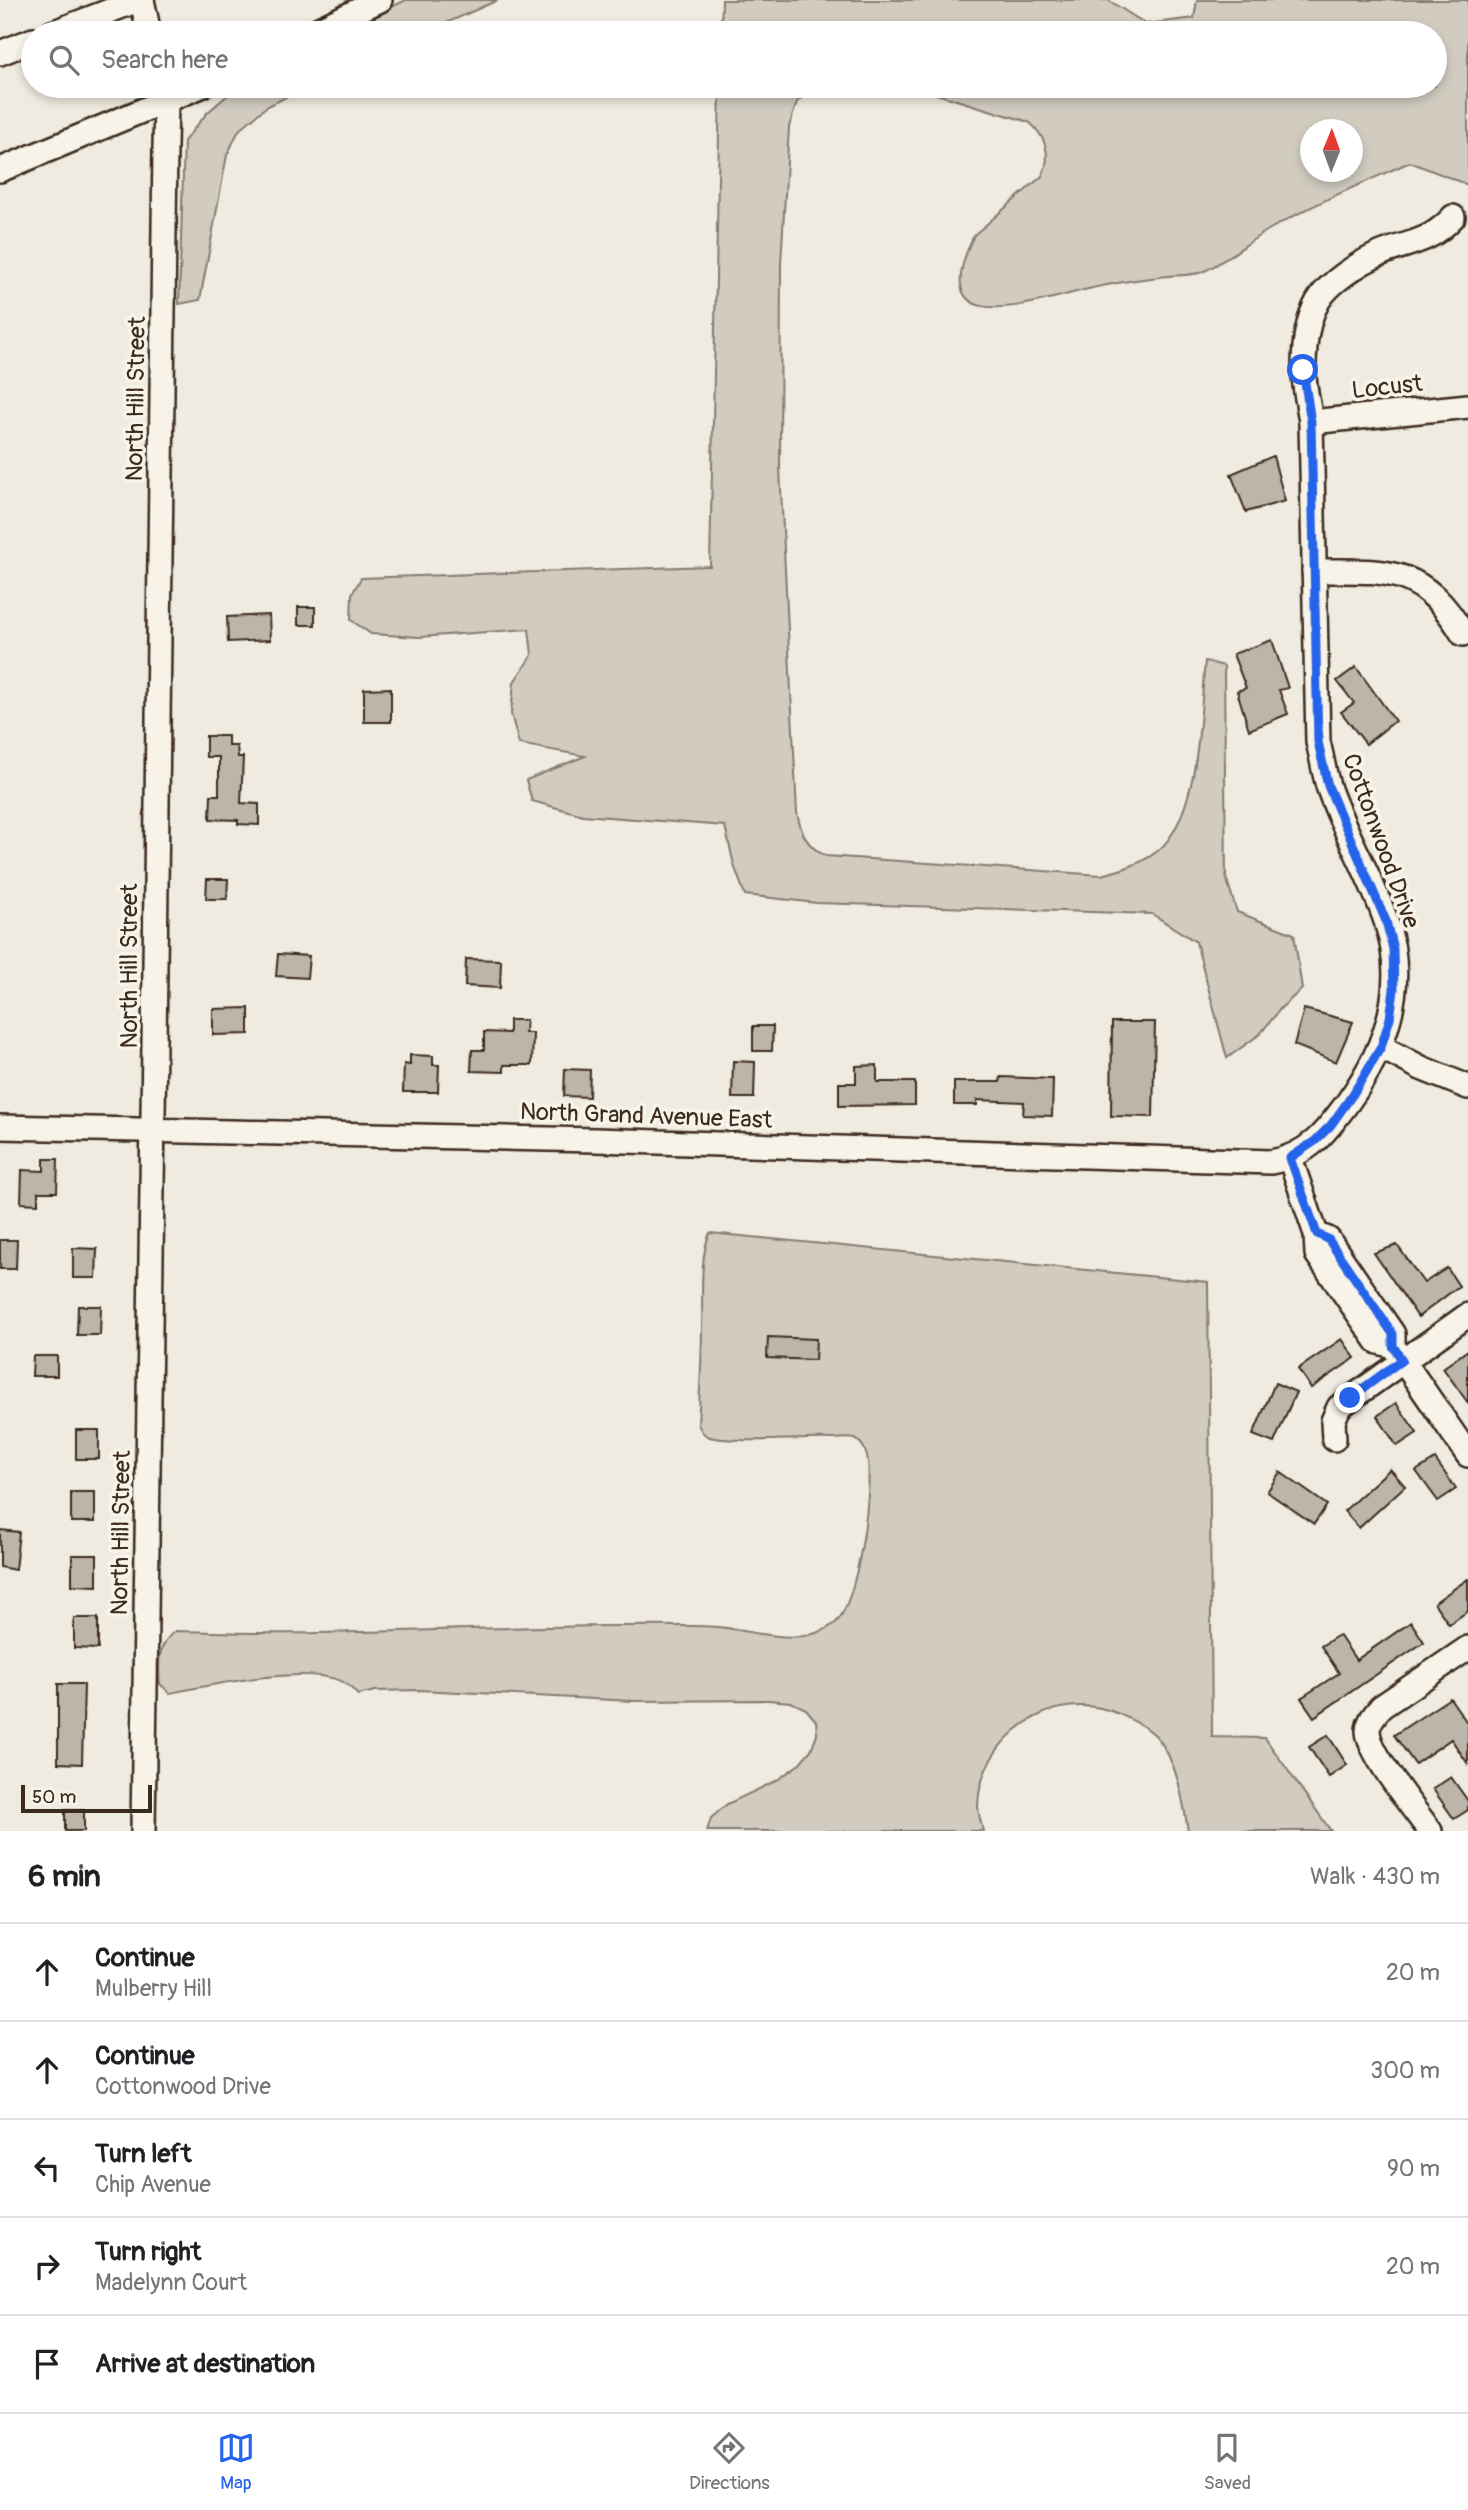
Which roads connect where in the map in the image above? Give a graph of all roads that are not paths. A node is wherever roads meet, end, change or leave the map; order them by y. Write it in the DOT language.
graph roads {
  1 [pos="140,0"];
  2 [pos="380,0"];
  3 [pos="84,21"];
  4 [pos="146,21"];
  5 [pos="336,21"];
  6 [pos="21,45"];
  7 [pos="0,53"];
  8 [pos="154,98"];
  9 [pos="163,98"];
  10 [pos="0,170"];
  11 [pos="1453,217"];
  12 [pos="1468,406"];
  13 [pos="1311,422"];
  14 [pos="1314,572"];
  15 [pos="1463,634"];
  16 [pos="1381,1047"];
  17 [pos="1468,1087"];
  18 [pos="0,1127"];
  19 [pos="154,1132"];
  20 [pos="1290,1158"];
  21 [pos="1468,1315"];
  22 [pos="1398,1353"];
  23 [pos="1334,1439"];
  24 [pos="1468,1455"];
  25 [pos="1465,1658"];
  26 [pos="143,1831"];
  27 [pos="1430,1831"];
  1 -- 3 [label="street"];
  1 -- 4 [label="street"];
  2 -- 5 [label="street"];
  6 -- 7 [label="street"];
  8 -- 10 [label="street"];
  9 -- 19 [label="street, North Hill Street"];
  11 -- 13 [label="street, Cottonwood Drive"];
  12 -- 13 [label="street, Locust"];
  13 -- 14 [label="street, Cottonwood Drive"];
  14 -- 15 [label="street"];
  14 -- 16 [label="street, Cottonwood Drive"];
  16 -- 17 [label="street"];
  16 -- 20 [label="street, Cottonwood Drive"];
  18 -- 19 [label="street, North Grand Avenue East"];
  19 -- 20 [label="street, North Grand Avenue East"];
  19 -- 26 [label="street, North Hill Street"];
  20 -- 22 [label="street"];
  21 -- 22 [label="street"];
  22 -- 23 [label="street"];
  22 -- 24 [label="street"];
  25 -- 27 [label="street"];
}
